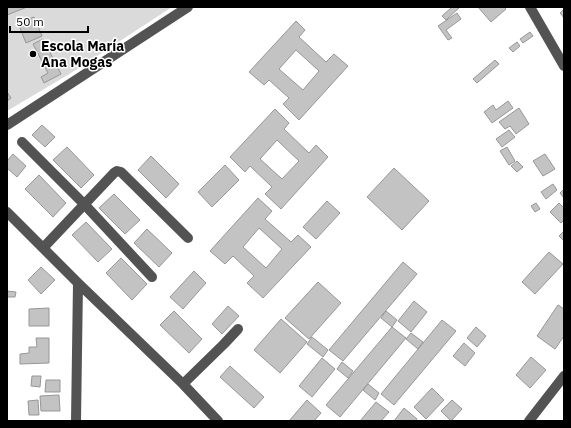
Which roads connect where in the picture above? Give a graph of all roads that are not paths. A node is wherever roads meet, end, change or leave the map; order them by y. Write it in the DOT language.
graph roads {
  1 [pos="188,7"];
  2 [pos="530,7"];
  3 [pos="564,66"];
  4 [pos="7,125"];
  5 [pos="22,142"];
  6 [pos="84,205"];
  7 [pos="7,212"];
  8 [pos="188,238"];
  9 [pos="44,248"];
  10 [pos="152,276"];
  11 [pos="78,283"];
  12 [pos="238,329"];
  13 [pos="564,376"];
  14 [pos="182,384"];
  15 [pos="76,421"];
  16 [pos="218,421"];
  17 [pos="529,421"];
  1 -- 4 [label="street"];
  2 -- 3 [label="street"];
  5 -- 6 [label="street"];
  6 -- 8 [label="street"];
  6 -- 9 [label="street"];
  6 -- 10 [label="street"];
  7 -- 9 [label="street"];
  9 -- 11 [label="street"];
  11 -- 14 [label="street"];
  11 -- 15 [label="street"];
  12 -- 14 [label="street"];
  13 -- 17 [label="street"];
  14 -- 16 [label="street"];
}
